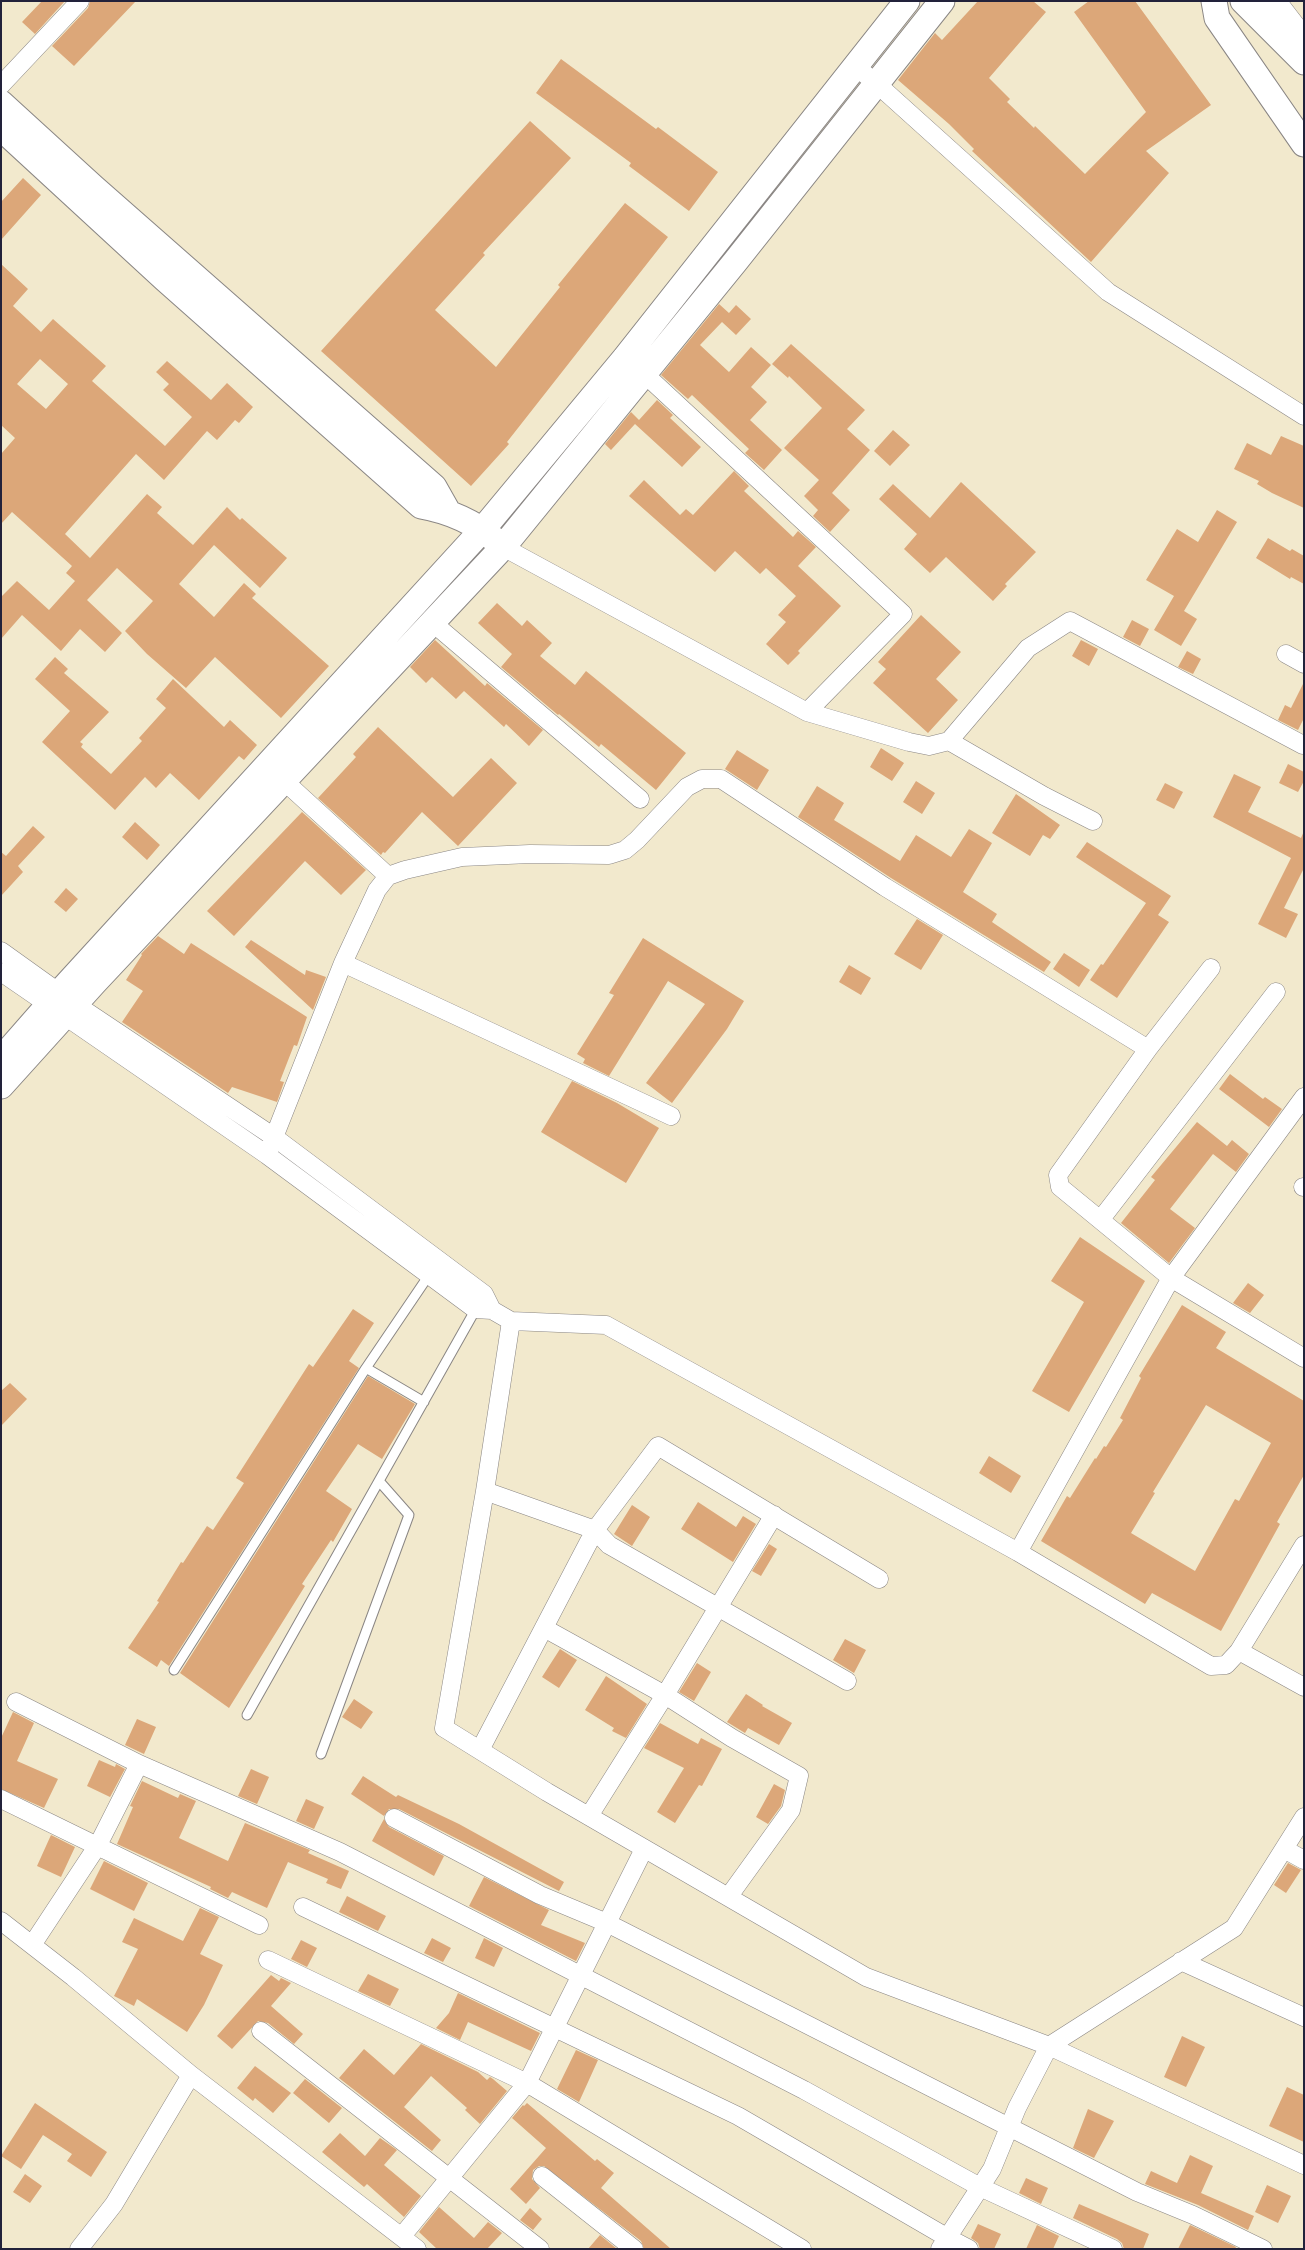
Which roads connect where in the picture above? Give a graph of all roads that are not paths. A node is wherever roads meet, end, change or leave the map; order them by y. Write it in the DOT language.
graph roads {
  1 [pos="80,1"];
  2 [pos="906,1"];
  3 [pos="942,1"];
  4 [pos="1214,1"];
  5 [pos="1243,1"];
  6 [pos="1271,1"];
  7 [pos="1304,44"];
  8 [pos="1304,62"];
  9 [pos="855,66"];
  10 [pos="877,84"];
  11 [pos="1,85"];
  12 [pos="1,103"];
  13 [pos="1,128"];
  14 [pos="1304,144"];
  15 [pos="65,174"];
  16 [pos="625,358"];
  17 [pos="645,373"];
  18 [pos="1304,416"];
  19 [pos="483,529"];
  20 [pos="503,547"];
  21 [pos="434,623"];
  22 [pos="1286,654"];
  23 [pos="1304,664"];
  24 [pos="807,712"];
  25 [pos="948,741"];
  26 [pos="1303,745"];
  27 [pos="283,780"];
  28 [pos="640,798"];
  29 [pos="1093,821"];
  30 [pos="388,876"];
  31 [pos="1,951"];
  32 [pos="343,963"];
  33 [pos="1211,968"];
  34 [pos="1,972"];
  35 [pos="1276,992"];
  36 [pos="61,1004"];
  37 [pos="1148,1049"];
  38 [pos="1,1059"];
  39 [pos="1,1086"];
  40 [pos="1304,1097"];
  41 [pos="671,1116"];
  42 [pos="274,1137"];
  43 [pos="267,1155"];
  44 [pos="1101,1219"];
  45 [pos="429,1275"];
  46 [pos="1171,1278"];
  47 [pos="484,1304"];
  48 [pos="511,1321"];
  49 [pos="1304,1358"];
  50 [pos="366,1368"];
  51 [pos="424,1402"];
  52 [pos="379,1481"];
  53 [pos="485,1491"];
  54 [pos="774,1515"];
  55 [pos="595,1530"];
  56 [pos="1304,1545"];
  57 [pos="1018,1552"];
  58 [pos="879,1579"];
  59 [pos="718,1607"];
  60 [pos="544,1628"];
  61 [pos="1239,1651"];
  62 [pos="174,1670"];
  63 [pos="847,1681"];
  64 [pos="1304,1687"];
  65 [pos="665,1695"];
  66 [pos="16,1702"];
  67 [pos="247,1715"];
  68 [pos="480,1750"];
  69 [pos="321,1754"];
  70 [pos="139,1764"];
  71 [pos="1,1798"];
  72 [pos="589,1816"];
  73 [pos="1304,1817"];
  74 [pos="394,1818"];
  75 [pos="98,1845"];
  76 [pos="644,1848"];
  77 [pos="1284,1849"];
  78 [pos="1304,1860"];
  79 [pos="729,1896"];
  80 [pos="302,1907"];
  81 [pos="1,1921"];
  82 [pos="607,1923"];
  83 [pos="259,1925"];
  84 [pos="32,1945"];
  85 [pos="268,1960"];
  86 [pos="1181,1961"];
  87 [pos="580,1976"];
  88 [pos="1304,2017"];
  89 [pos="555,2027"];
  90 [pos="262,2031"];
  91 [pos="1049,2046"];
  92 [pos="191,2074"];
  93 [pos="527,2083"];
  94 [pos="1009,2128"];
  95 [pos="1304,2165"];
  96 [pos="542,2176"];
  97 [pos="449,2177"];
  98 [pos="980,2187"];
  99 [pos="402,2236"];
  100 [pos="944,2244"];
  101 [pos="78,2249"];
  102 [pos="417,2249"];
  103 [pos="540,2249"];
  104 [pos="634,2249"];
  105 [pos="802,2249"];
  106 [pos="970,2249"];
  107 [pos="1113,2249"];
  108 [pos="1262,2249"];
  1 -- 11 [label="street"];
  2 -- 9 [label="street"];
  3 -- 10 [label="street"];
  4 -- 14 [label="street"];
  5 -- 8 [label="street"];
  6 -- 7 [label="highway"];
  9 -- 10 [label="street"];
  9 -- 16 [label="street"];
  10 -- 17 [label="street"];
  10 -- 18 [label="street"];
  12 -- 15 [label="street"];
  13 -- 15 [label="street"];
  15 -- 19 [label="street"];
  16 -- 17 [label="street"];
  16 -- 19 [label="street"];
  17 -- 20 [label="street"];
  17 -- 24 [label="street"];
  19 -- 20 [label="street"];
  19 -- 36 [label="street"];
  20 -- 21 [label="street"];
  20 -- 24 [label="street"];
  21 -- 27 [label="street"];
  21 -- 28 [label="street"];
  22 -- 23 [label="street"];
  24 -- 25 [label="street"];
  25 -- 26 [label="street"];
  25 -- 29 [label="street"];
  27 -- 30 [label="street"];
  27 -- 36 [label="street"];
  30 -- 32 [label="street"];
  30 -- 37 [label="street"];
  31 -- 36 [label="street"];
  32 -- 41 [label="street"];
  32 -- 42 [label="street"];
  33 -- 37 [label="street"];
  34 -- 36 [label="street"];
  35 -- 44 [label="street"];
  36 -- 38 [label="street"];
  36 -- 39 [label="street"];
  36 -- 42 [label="street"];
  36 -- 43 [label="street"];
  37 -- 44 [label="street"];
  40 -- 46 [label="street"];
  42 -- 43 [label="street"];
  42 -- 47 [label="street"];
  43 -- 45 [label="street"];
  44 -- 46 [label="street"];
  45 -- 47 [label="street"];
  45 -- 50 [label="lane"];
  46 -- 49 [label="street"];
  46 -- 57 [label="street"];
  47 -- 48 [label="street"];
  47 -- 51 [label="lane"];
  48 -- 53 [label="street"];
  48 -- 57 [label="street"];
  50 -- 51 [label="lane"];
  50 -- 62 [label="lane"];
  51 -- 52 [label="lane"];
  52 -- 67 [label="lane"];
  52 -- 69 [label="lane"];
  53 -- 55 [label="street"];
  53 -- 68 [label="street"];
  54 -- 55 [label="street"];
  54 -- 58 [label="street"];
  54 -- 59 [label="street"];
  55 -- 59 [label="street"];
  55 -- 60 [label="street"];
  56 -- 61 [label="street"];
  57 -- 61 [label="street"];
  59 -- 63 [label="street"];
  59 -- 65 [label="street"];
  60 -- 65 [label="street"];
  60 -- 68 [label="street"];
  61 -- 64 [label="street"];
  65 -- 72 [label="street"];
  65 -- 79 [label="street"];
  66 -- 70 [label="street"];
  68 -- 72 [label="street"];
  70 -- 75 [label="street"];
  70 -- 87 [label="street"];
  71 -- 75 [label="street"];
  72 -- 76 [label="street"];
  73 -- 77 [label="street"];
  74 -- 82 [label="street"];
  75 -- 83 [label="street"];
  75 -- 84 [label="street"];
  76 -- 79 [label="street"];
  76 -- 82 [label="street"];
  77 -- 78 [label="street"];
  77 -- 86 [label="street"];
  79 -- 91 [label="street"];
  80 -- 89 [label="street"];
  81 -- 84 [label="street"];
  82 -- 87 [label="street"];
  82 -- 94 [label="street"];
  84 -- 92 [label="street"];
  85 -- 93 [label="street"];
  86 -- 88 [label="street"];
  86 -- 91 [label="street"];
  87 -- 89 [label="street"];
  87 -- 98 [label="street"];
  89 -- 93 [label="street"];
  89 -- 100 [label="street"];
  90 -- 97 [label="street"];
  91 -- 94 [label="street"];
  91 -- 95 [label="street"];
  92 -- 99 [label="street"];
  92 -- 101 [label="street"];
  93 -- 97 [label="street"];
  93 -- 105 [label="street"];
  94 -- 98 [label="street"];
  94 -- 108 [label="street"];
  96 -- 104 [label="street"];
  97 -- 99 [label="street"];
  97 -- 103 [label="street"];
  98 -- 100 [label="street"];
  98 -- 107 [label="street"];
  99 -- 102 [label="street"];
  100 -- 106 [label="street"];
}
